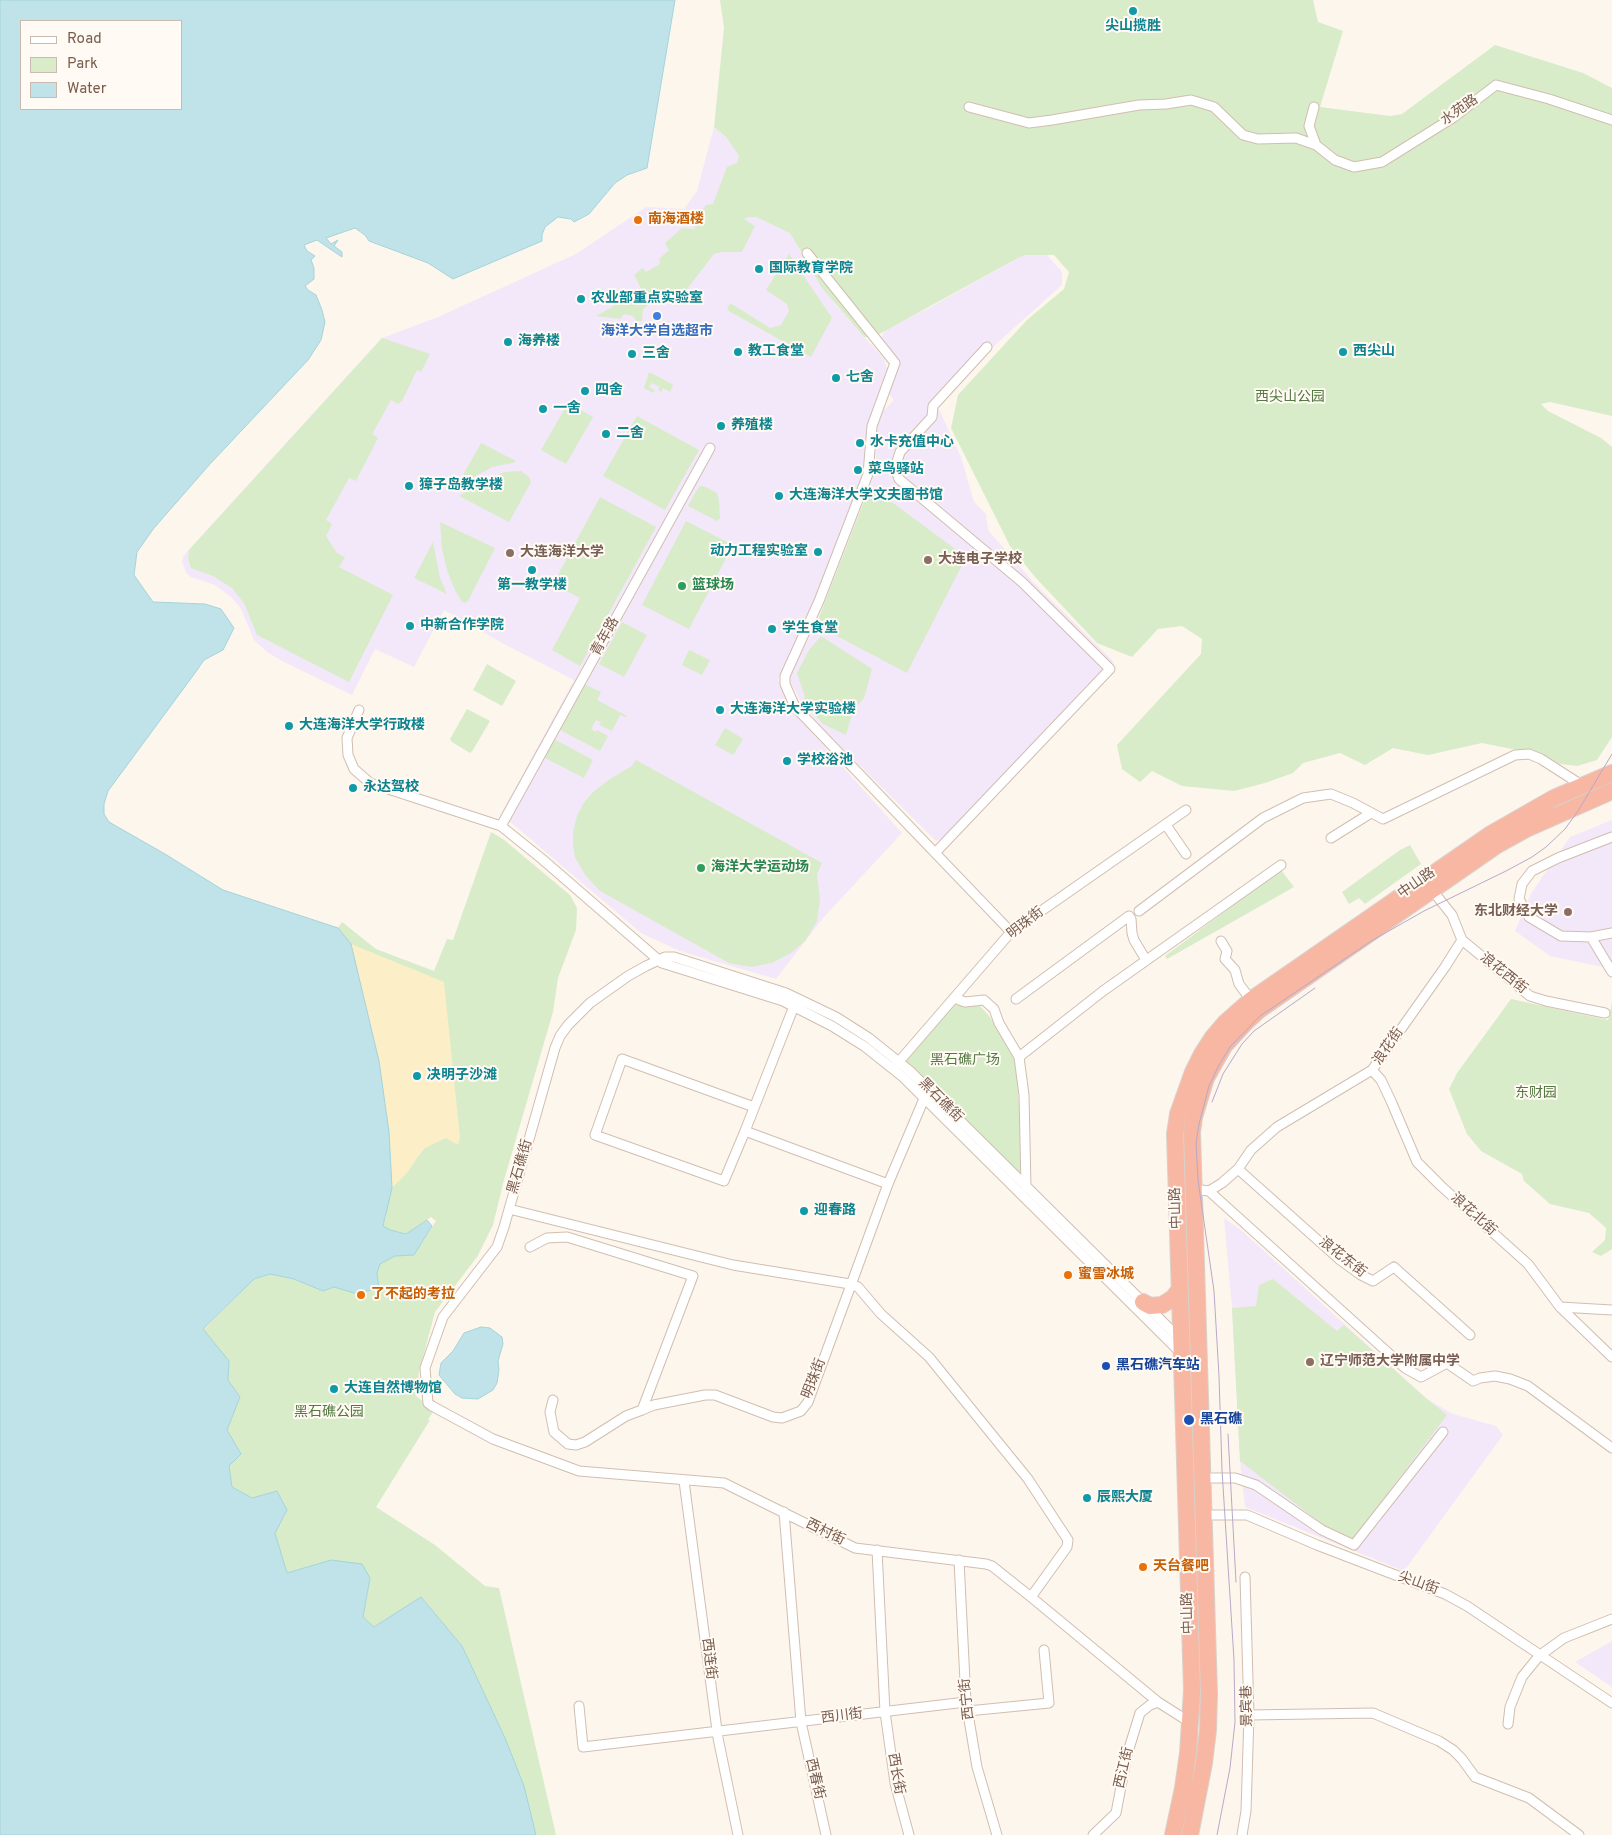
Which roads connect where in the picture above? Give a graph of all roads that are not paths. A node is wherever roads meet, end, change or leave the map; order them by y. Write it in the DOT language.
graph roads {
  1 [pos="969,107"];
  2 [pos="1314,107"];
  3 [pos="1612,120"];
  4 [pos="1316,145"];
  5 [pos="807,253"];
  6 [pos="986,347"];
  7 [pos="710,448"];
  8 [pos="359,710"];
  9 [pos="1612,773"];
  10 [pos="1612,791"];
  11 [pos="1586,793"];
  12 [pos="1186,810"];
  13 [pos="1371,813"];
  14 [pos="1166,825"];
  15 [pos="501,826"];
  16 [pos="1612,837"];
  17 [pos="1331,838"];
  18 [pos="936,852"];
  19 [pos="1186,854"];
  20 [pos="1281,865"];
  21 [pos="1432,890"];
  22 [pos="1139,911"];
  23 [pos="1011,932"];
  24 [pos="1612,933"];
  25 [pos="1591,937"];
  26 [pos="1462,940"];
  27 [pos="1221,941"];
  28 [pos="657,960"];
  29 [pos="1146,960"];
  30 [pos="1612,972"];
  31 [pos="954,998"];
  32 [pos="1016,999"];
  33 [pos="1251,1000"];
  34 [pos="795,1002"];
  35 [pos="1605,1013"];
  36 [pos="1019,1057"];
  37 [pos="896,1065"];
  38 [pos="1372,1070"];
  39 [pos="928,1089"];
  40 [pos="924,1098"];
  41 [pos="754,1107"];
  42 [pos="745,1131"];
  43 [pos="1238,1169"];
  44 [pos="888,1184"];
  45 [pos="1026,1187"];
  46 [pos="1202,1190"];
  47 [pos="509,1209"];
  48 [pos="530,1247"];
  49 [pos="850,1284"];
  50 [pos="1180,1289"];
  51 [pos="1143,1302"];
  52 [pos="1198,1303"];
  53 [pos="1560,1307"];
  54 [pos="1612,1310"];
  55 [pos="1150,1322"];
  56 [pos="1470,1336"];
  57 [pos="1178,1337"];
  58 [pos="1612,1357"];
  59 [pos="553,1400"];
  60 [pos="428,1402"];
  61 [pos="642,1410"];
  62 [pos="1201,1427"];
  63 [pos="1443,1432"];
  64 [pos="1612,1448"];
  65 [pos="1202,1478"];
  66 [pos="684,1481"];
  67 [pos="784,1512"];
  68 [pos="1204,1515"];
  69 [pos="877,1550"];
  70 [pos="959,1560"];
  71 [pos="1245,1577"];
  72 [pos="1031,1597"];
  73 [pos="1612,1619"];
  74 [pos="1044,1650"];
  75 [pos="1539,1656"];
  76 [pos="1158,1702"];
  77 [pos="1612,1703"];
  78 [pos="579,1706"];
  79 [pos="967,1707"];
  80 [pos="885,1712"];
  81 [pos="1249,1715"];
  82 [pos="801,1722"];
  83 [pos="1190,1723"];
  84 [pos="1508,1724"];
  85 [pos="717,1732"];
  86 [pos="738,1835"];
  87 [pos="826,1835"];
  88 [pos="909,1835"];
  89 [pos="997,1835"];
  90 [pos="1093,1835"];
  91 [pos="1174,1835"];
  92 [pos="1190,1835"];
  93 [pos="1242,1835"];
  94 [pos="1578,1835"];
  1 -- 4 [label="street"];
  2 -- 4 [label="street"];
  3 -- 4 [label="street, 水苑路"];
  5 -- 18 [label="street"];
  6 -- 18 [label="street"];
  7 -- 15 [label="street, 青年路"];
  8 -- 15 [label="street"];
  9 -- 11 [label="highway"];
  10 -- 11 [label="highway"];
  11 -- 13 [label="street"];
  11 -- 21 [label="highway, 中山路"];
  11 -- 33 [label="highway, 中山路"];
  12 -- 14 [label="street, 明珠街"];
  13 -- 17 [label="street"];
  13 -- 22 [label="street"];
  14 -- 19 [label="street"];
  14 -- 23 [label="street, 明珠街"];
  15 -- 28 [label="street"];
  16 -- 25 [label="street"];
  18 -- 23 [label="street"];
  20 -- 29 [label="street"];
  21 -- 26 [label="street"];
  21 -- 46 [label="highway, 中山路"];
  23 -- 31 [label="street, 明珠街"];
  24 -- 25 [label="street"];
  25 -- 30 [label="street"];
  26 -- 35 [label="street, 浪花西街"];
  26 -- 38 [label="street, 浪花街"];
  27 -- 33 [label="street"];
  28 -- 34 [label="street, 黑石礁街"];
  28 -- 47 [label="street, 黑石礁街"];
  29 -- 32 [label="street"];
  29 -- 36 [label="street"];
  31 -- 36 [label="street"];
  31 -- 37 [label="street, 明珠街"];
  33 -- 50 [label="highway, 中山路"];
  34 -- 37 [label="street, 黑石礁街"];
  34 -- 41 [label="street"];
  36 -- 45 [label="street"];
  37 -- 39 [label="street, 黑石礁街"];
  37 -- 40 [label="street, 黑石礁街"];
  38 -- 43 [label="street, 浪花街"];
  38 -- 53 [label="street, 浪花北街"];
  39 -- 40 [label="street, 明珠街"];
  39 -- 45 [label="street, 黑石礁街"];
  40 -- 44 [label="street, 明珠街"];
  40 -- 55 [label="street, 黑石礁街"];
  41 -- 42 [label="street"];
  41 -- 42 [label="street"];
  42 -- 44 [label="street"];
  43 -- 46 [label="street, 浪花街"];
  43 -- 56 [label="street, 浪花东街"];
  44 -- 49 [label="street, 明珠街"];
  45 -- 51 [label="street, 黑石礁街"];
  46 -- 52 [label="highway, 中山路"];
  46 -- 64 [label="street"];
  47 -- 49 [label="street"];
  47 -- 60 [label="street, 黑石礁街"];
  48 -- 61 [label="street"];
  49 -- 61 [label="street, 明珠街"];
  49 -- 72 [label="street"];
  50 -- 51 [label="highway"];
  50 -- 57 [label="highway, 中山路"];
  51 -- 57 [label="street, 黑石礁街"];
  52 -- 57 [label="street"];
  52 -- 62 [label="highway, 中山路"];
  53 -- 54 [label="street"];
  53 -- 58 [label="street, 浪花北街"];
  55 -- 57 [label="street, 黑石礁街"];
  55 -- 57 [label="street, 黑石礁街"];
  57 -- 62 [label="highway"];
  57 -- 83 [label="highway, 中山路"];
  59 -- 61 [label="street, 明珠街"];
  60 -- 66 [label="street, 西村街"];
  62 -- 65 [label="highway, 中山路"];
  63 -- 65 [label="street"];
  65 -- 68 [label="highway, 中山路"];
  66 -- 67 [label="street, 西村街"];
  66 -- 85 [label="street, 西连街"];
  67 -- 69 [label="street, 西村街"];
  67 -- 82 [label="street, 西春街"];
  68 -- 75 [label="street, 尖山街"];
  68 -- 92 [label="highway, 中山路"];
  69 -- 70 [label="street, 西村街"];
  69 -- 80 [label="street, 西长街"];
  70 -- 72 [label="street, 西村街"];
  70 -- 79 [label="street, 西宁街"];
  71 -- 81 [label="street, 景宾巷"];
  72 -- 76 [label="street, 西村街"];
  73 -- 75 [label="street"];
  74 -- 79 [label="street, 西川街"];
  75 -- 77 [label="street, 尖山街"];
  75 -- 84 [label="street"];
  76 -- 83 [label="street, 西村街"];
  76 -- 90 [label="street, 西江街"];
  78 -- 85 [label="street, 西川街"];
  79 -- 80 [label="street, 西川街"];
  79 -- 89 [label="street, 西宁街"];
  80 -- 82 [label="street, 西川街"];
  80 -- 88 [label="street, 西长街"];
  81 -- 93 [label="street, 景宾巷"];
  81 -- 94 [label="street"];
  82 -- 85 [label="street, 西川街"];
  82 -- 87 [label="street, 西春街"];
  83 -- 91 [label="highway, 中山路"];
  85 -- 86 [label="street, 西连街"];
}
